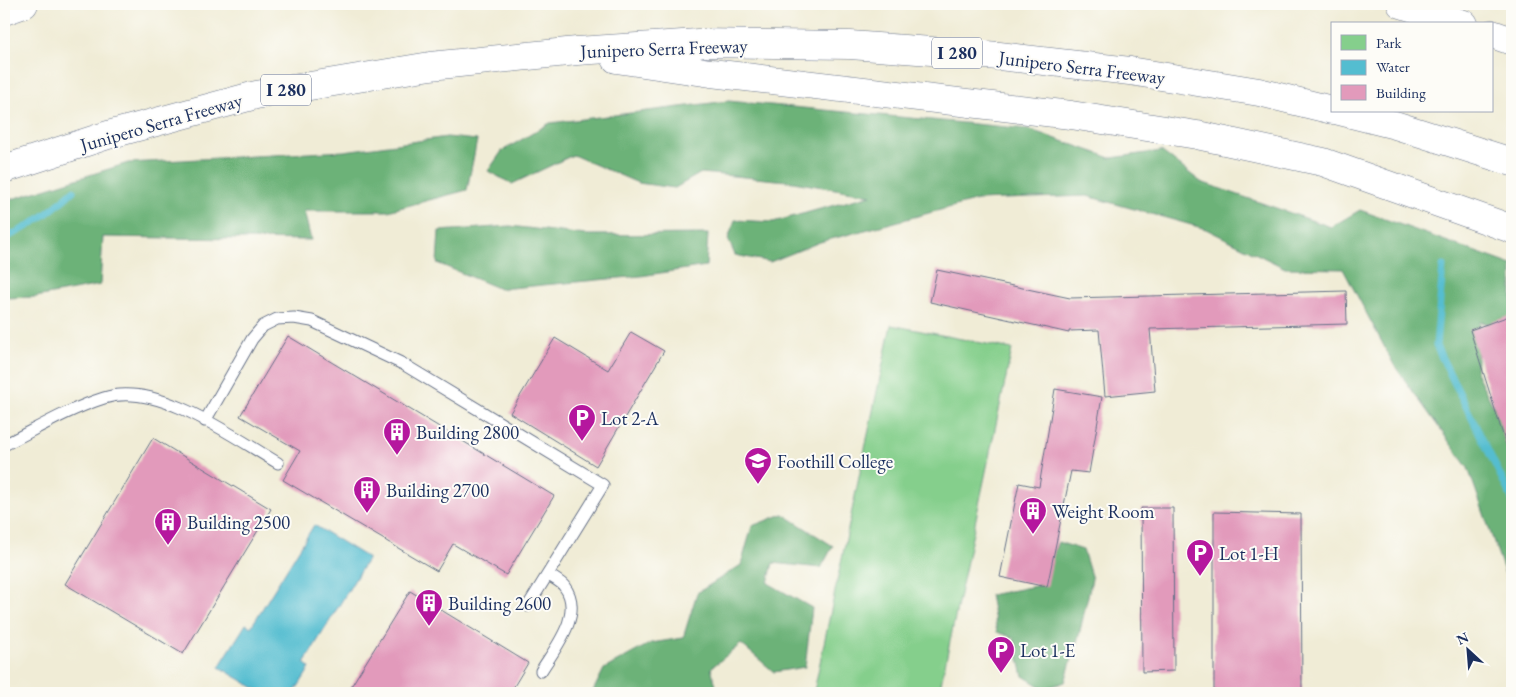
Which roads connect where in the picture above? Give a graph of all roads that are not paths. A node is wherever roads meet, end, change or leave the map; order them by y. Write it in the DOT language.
graph roads {
  1 [pos="24,4"];
  2 [pos="1401,4"];
  3 [pos="4,11"];
  4 [pos="1458,22"];
  5 [pos="1494,35"];
  6 [pos="1512,41"];
  7 [pos="577,51"];
  8 [pos="1331,110"];
  9 [pos="1343,112"];
  10 [pos="1512,162"];
  11 [pos="4,169"];
  12 [pos="1506,225"];
  13 [pos="205,420"];
  14 [pos="4,445"];
  15 [pos="278,462"];
  16 [pos="549,575"];
  17 [pos="528,606"];
  18 [pos="541,671"];
  1 -- 3 [label="highway"];
  2 -- 4 [label="highway"];
  5 -- 6 [label="highway"];
  7 -- 8 [label="highway, Junipero Serra Freeway / I 280"];
  7 -- 11 [label="highway, Junipero Serra Freeway / I 280"];
  7 -- 12 [label="highway"];
  9 -- 10 [label="highway"];
  13 -- 14 [label="lane"];
  13 -- 15 [label="lane"];
  13 -- 16 [label="lane"];
  16 -- 17 [label="lane"];
  16 -- 18 [label="lane"];
}
